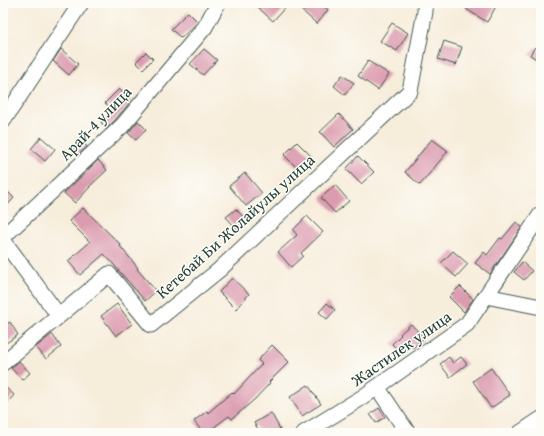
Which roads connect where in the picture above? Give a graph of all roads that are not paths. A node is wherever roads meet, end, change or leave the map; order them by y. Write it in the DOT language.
graph roads {
  1 [pos="81,3"];
  2 [pos="218,3"];
  3 [pos="425,3"];
  4 [pos="3,121"];
  5 [pos="541,214"];
  6 [pos="3,239"];
  7 [pos="486,296"];
  8 [pos="541,307"];
  9 [pos="59,316"];
  10 [pos="3,363"];
  11 [pos="377,387"];
  12 [pos="541,419"];
  13 [pos="304,433"];
  14 [pos="408,433"];
  15 [pos="520,433"];
  1 -- 4 [label="street"];
  2 -- 6 [label="street, Арай-4 улица"];
  3 -- 9 [label="street, Кетебай Би Жолайулы улица"];
  5 -- 7 [label="street, Жастилек улица"];
  6 -- 9 [label="street"];
  7 -- 8 [label="street"];
  7 -- 11 [label="street, Жастилек улица"];
  9 -- 10 [label="street, Кетебай Би Жолайулы улица"];
  11 -- 13 [label="street, Жастилек улица"];
  11 -- 14 [label="street"];
  12 -- 15 [label="street"];
}
